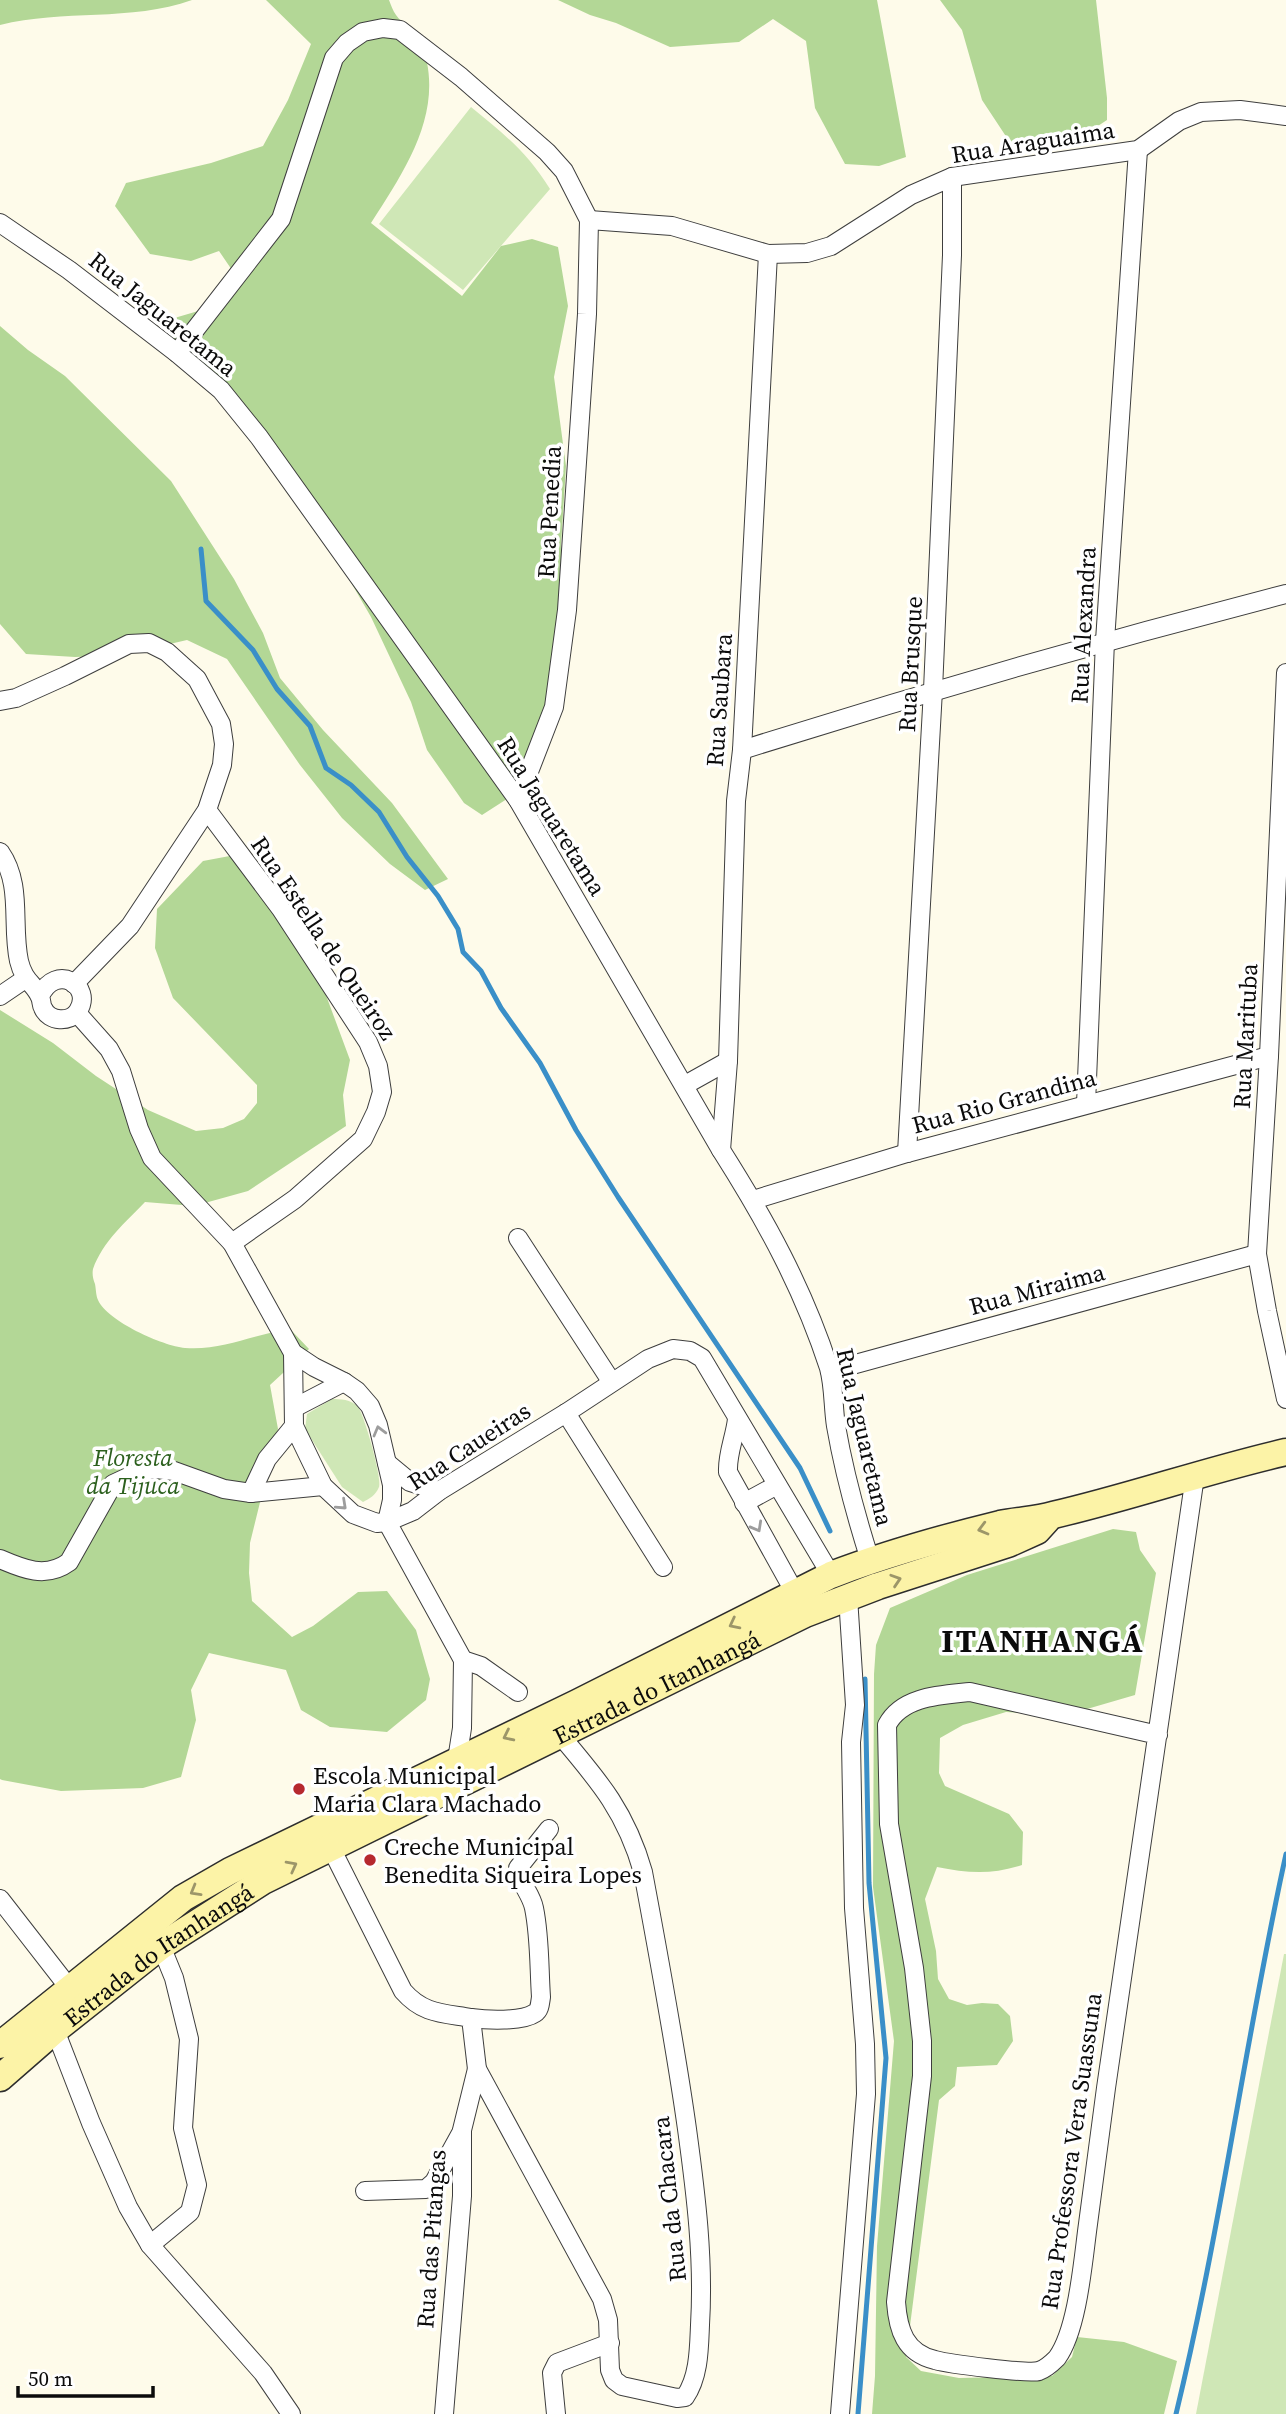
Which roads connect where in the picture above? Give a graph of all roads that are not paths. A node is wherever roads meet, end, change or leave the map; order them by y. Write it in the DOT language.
graph roads {
  1 [pos="1286,116"];
  2 [pos="1138,150"];
  3 [pos="952,177"];
  4 [pos="589,220"];
  5 [pos="0,223"];
  6 [pos="768,254"];
  7 [pos="177,353"];
  8 [pos="1286,594"];
  9 [pos="1105,641"];
  10 [pos="1286,673"];
  11 [pos="933,690"];
  12 [pos="0,701"];
  13 [pos="742,750"];
  14 [pos="518,800"];
  15 [pos="207,810"];
  16 [pos="0,852"];
  17 [pos="24,979"];
  18 [pos="74,984"];
  19 [pos="0,996"];
  20 [pos="40,996"];
  21 [pos="77,1013"];
  22 [pos="1269,1056"];
  23 [pos="729,1061"];
  24 [pos="685,1085"];
  25 [pos="1086,1104"];
  26 [pos="721,1150"];
  27 [pos="907,1153"];
  28 [pos="753,1200"];
  29 [pos="518,1238"];
  30 [pos="232,1243"];
  31 [pos="1257,1254"];
  32 [pos="293,1353"];
  33 [pos="830,1371"];
  34 [pos="611,1381"];
  35 [pos="344,1382"];
  36 [pos="1286,1399"];
  37 [pos="566,1413"];
  38 [pos="294,1417"];
  39 [pos="737,1419"];
  40 [pos="1286,1452"];
  41 [pos="387,1463"];
  42 [pos="1195,1475"];
  43 [pos="777,1485"];
  44 [pos="323,1486"];
  45 [pos="439,1490"];
  46 [pos="251,1493"];
  47 [pos="744,1503"];
  48 [pos="1050,1516"];
  49 [pos="387,1522"];
  50 [pos="0,1559"];
  51 [pos="870,1560"];
  52 [pos="663,1567"];
  53 [pos="831,1575"];
  54 [pos="848,1597"];
  55 [pos="800,1604"];
  56 [pos="463,1660"];
  57 [pos="518,1692"];
  58 [pos="559,1735"];
  59 [pos="1158,1735"];
  60 [pos="457,1760"];
  61 [pos="549,1829"];
  62 [pos="330,1846"];
  63 [pos="0,1899"];
  64 [pos="161,1946"];
  65 [pos="70,1989"];
  66 [pos="471,2018"];
  67 [pos="55,2030"];
  68 [pos="0,2045"];
  69 [pos="477,2069"];
  70 [pos="0,2078"];
  71 [pos="462,2130"];
  72 [pos="365,2190"];
  73 [pos="149,2245"];
  74 [pos="610,2343"];
  75 [pos="291,2414"];
  76 [pos="444,2414"];
  77 [pos="556,2414"];
  78 [pos="840,2414"];
  1 -- 2 [label="street, Rua Araguaima"];
  2 -- 3 [label="street, Rua Araguaima"];
  2 -- 9 [label="street, Rua Alexandra"];
  3 -- 6 [label="street, Rua Araguaima"];
  3 -- 11 [label="street, Rua Brusque"];
  4 -- 6 [label="street, Rua Araguaima"];
  4 -- 7 [label="street"];
  4 -- 14 [label="street, Rua Penedia"];
  5 -- 7 [label="street, Rua Jaguaretama"];
  6 -- 13 [label="street, Rua Saubara"];
  7 -- 14 [label="street, Rua Jaguaretama"];
  8 -- 9 [label="street"];
  9 -- 11 [label="street"];
  9 -- 25 [label="street, Rua Alexandra"];
  10 -- 22 [label="street, Rua Marituba"];
  11 -- 13 [label="street"];
  11 -- 27 [label="street, Rua Brusque"];
  12 -- 15 [label="street"];
  13 -- 23 [label="street, Rua Saubara"];
  14 -- 24 [label="street, Rua Jaguaretama"];
  15 -- 18 [label="street"];
  15 -- 30 [label="street, Rua Estella de Queiroz"];
  16 -- 17 [label="street"];
  17 -- 19 [label="street"];
  17 -- 20 [label="street"];
  18 -- 20 [label="street"];
  18 -- 21 [label="street"];
  20 -- 21 [label="street"];
  21 -- 30 [label="street"];
  22 -- 25 [label="street, Rua Rio Grandina"];
  22 -- 31 [label="street, Rua Marituba"];
  23 -- 24 [label="street"];
  23 -- 26 [label="street, Rua Saubara"];
  24 -- 26 [label="street, Rua Jaguaretama"];
  25 -- 27 [label="street, Rua Rio Grandina"];
  26 -- 28 [label="street, Rua Jaguaretama"];
  27 -- 28 [label="street, Rua Rio Grandina"];
  28 -- 33 [label="street, Rua Jaguaretama"];
  29 -- 34 [label="street"];
  30 -- 32 [label="street"];
  31 -- 33 [label="street, Rua Miraima"];
  31 -- 36 [label="street, Rua Marituba"];
  32 -- 35 [label="street"];
  32 -- 38 [label="street"];
  33 -- 51 [label="street, Rua Jaguaretama"];
  34 -- 37 [label="street, Rua Caueiras"];
  34 -- 39 [label="street, Rua Caueiras"];
  35 -- 38 [label="street"];
  41 -- 35 [label="street, one-way"];
  37 -- 45 [label="street, Rua Caueiras"];
  37 -- 52 [label="street"];
  38 -- 44 [label="street"];
  38 -- 46 [label="street"];
  39 -- 43 [label="street, Rua Caueiras"];
  39 -- 47 [label="street"];
  40 -- 42 [label="main road, Estrada do Itanhangá"];
  41 -- 45 [label="street"];
  41 -- 49 [label="street"];
  42 -- 48 [label="main road, Estrada do Itanhangá"];
  42 -- 59 [label="street, Rua Professora Vera Suassuna"];
  43 -- 47 [label="street"];
  43 -- 53 [label="street, Rua Caueiras"];
  44 -- 46 [label="street"];
  44 -- 49 [label="street, one-way"];
  45 -- 49 [label="street, Rua Caueiras"];
  46 -- 50 [label="street"];
  47 -- 55 [label="street, one-way"];
  48 -- 51 [label="main road, Estrada do Itanhangá, one-way"];
  54 -- 48 [label="main road, Estrada do Itanhangá, one-way"];
  49 -- 56 [label="street"];
  51 -- 53 [label="main road, Estrada do Itanhangá"];
  53 -- 55 [label="main road, Estrada do Itanhangá"];
  54 -- 55 [label="main road, Estrada do Itanhangá"];
  54 -- 78 [label="street"];
  55 -- 58 [label="main road, Estrada do Itanhangá"];
  55 -- 60 [label="main road, Estrada do Itanhangá, one-way"];
  56 -- 57 [label="street"];
  56 -- 60 [label="street"];
  58 -- 62 [label="main road, Estrada do Itanhangá"];
  58 -- 74 [label="street, Rua da Chacara"];
  59 -- 59 [label="street, Rua Professora Vera Suassuna"];
  60 -- 65 [label="main road, Estrada do Itanhangá, one-way"];
  61 -- 66 [label="street"];
  64 -- 62 [label="main road, Estrada do Itanhangá, one-way"];
  62 -- 66 [label="street"];
  63 -- 65 [label="street"];
  64 -- 67 [label="main road, Estrada do Itanhangá"];
  64 -- 73 [label="street"];
  65 -- 68 [label="main road, Estrada do Itanhangá"];
  66 -- 69 [label="street, Rua da Chacara"];
  67 -- 70 [label="main road, Estrada do Itanhangá"];
  67 -- 73 [label="street"];
  69 -- 71 [label="street, Rua das Pitangas"];
  69 -- 74 [label="street, Rua da Chacara"];
  71 -- 72 [label="street"];
  71 -- 76 [label="street, Rua das Pitangas"];
  73 -- 75 [label="street"];
  74 -- 77 [label="street"];
}
